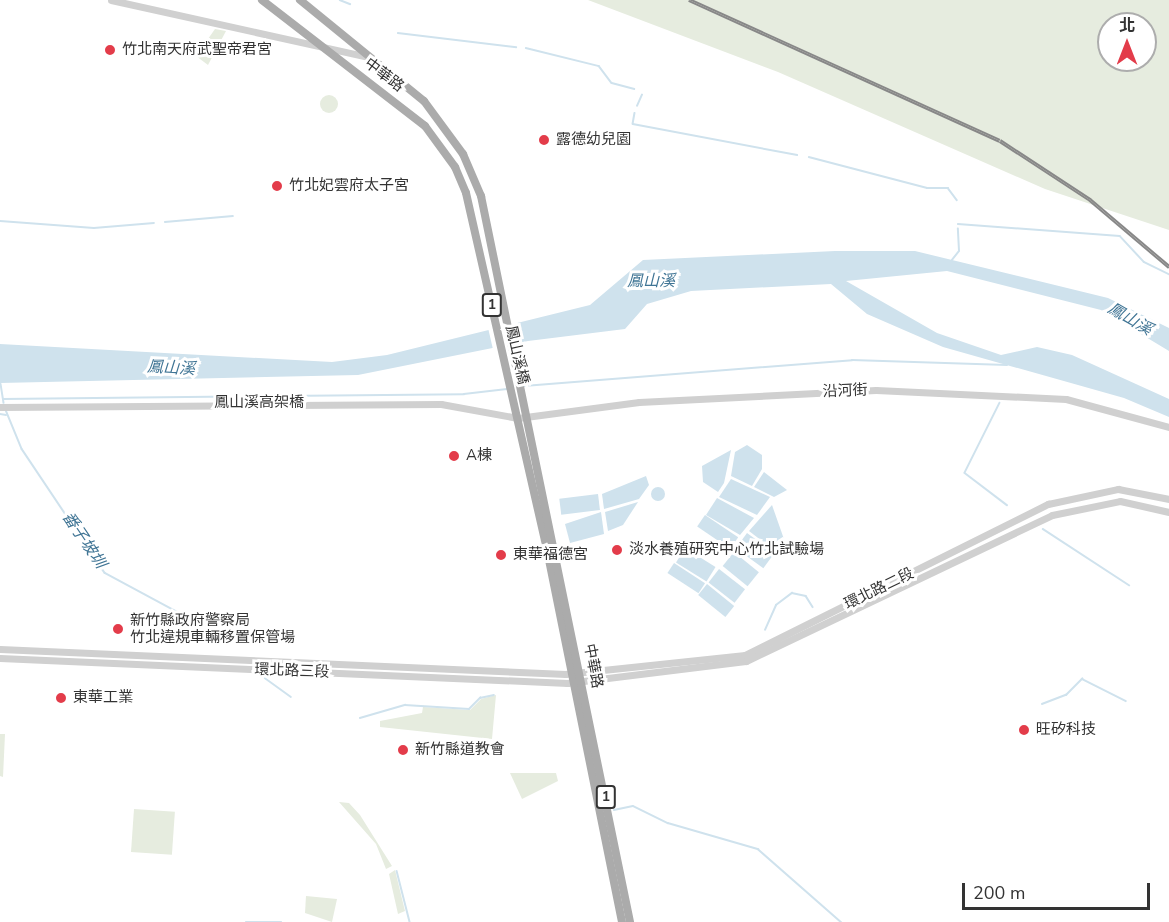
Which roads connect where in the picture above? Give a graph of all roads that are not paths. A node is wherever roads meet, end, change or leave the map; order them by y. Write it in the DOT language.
graph roads {
  1 [pos="111,0"];
  2 [pos="262,0"];
  3 [pos="300,0"];
  4 [pos="318,43"];
  5 [pos="373,58"];
  6 [pos="466,193"];
  7 [pos="481,196"];
  8 [pos="0,406"];
  9 [pos="530,415"];
  10 [pos="518,418"];
  11 [pos="1169,427"];
  12 [pos="1169,499"];
  13 [pos="1169,512"];
  14 [pos="0,649"];
  15 [pos="0,658"];
  16 [pos="582,677"];
  17 [pos="571,678"];
  18 [pos="622,922"];
  19 [pos="630,922"];
  1 -- 4 [label="street"];
  2 -- 4 [label="main road, 中華路 / 1"];
  3 -- 5 [label="main road, 中華路 / 1"];
  4 -- 5 [label="street"];
  4 -- 6 [label="main road, 中華路 / 1"];
  5 -- 7 [label="main road, 中華路 / 1"];
  6 -- 10 [label="main road, 鳳山溪橋 / 1"];
  7 -- 9 [label="main road, 鳳山溪橋 / 1"];
  8 -- 10 [label="street, 鳳山溪高架橋"];
  9 -- 10 [label="street, 沿河街"];
  9 -- 11 [label="street, 沿河街"];
  9 -- 16 [label="main road, 中華路 / 1"];
  10 -- 17 [label="main road, 中華路 / 1"];
  12 -- 16 [label="street, 環北路二段"];
  13 -- 16 [label="street, 環北路二段"];
  14 -- 17 [label="street, 環北路三段"];
  15 -- 17 [label="street, 環北路三段"];
  16 -- 17 [label="street, 環北路三段"];
  16 -- 19 [label="main road, 中華路 / 1"];
  17 -- 18 [label="main road, 中華路 / 1"];
}
